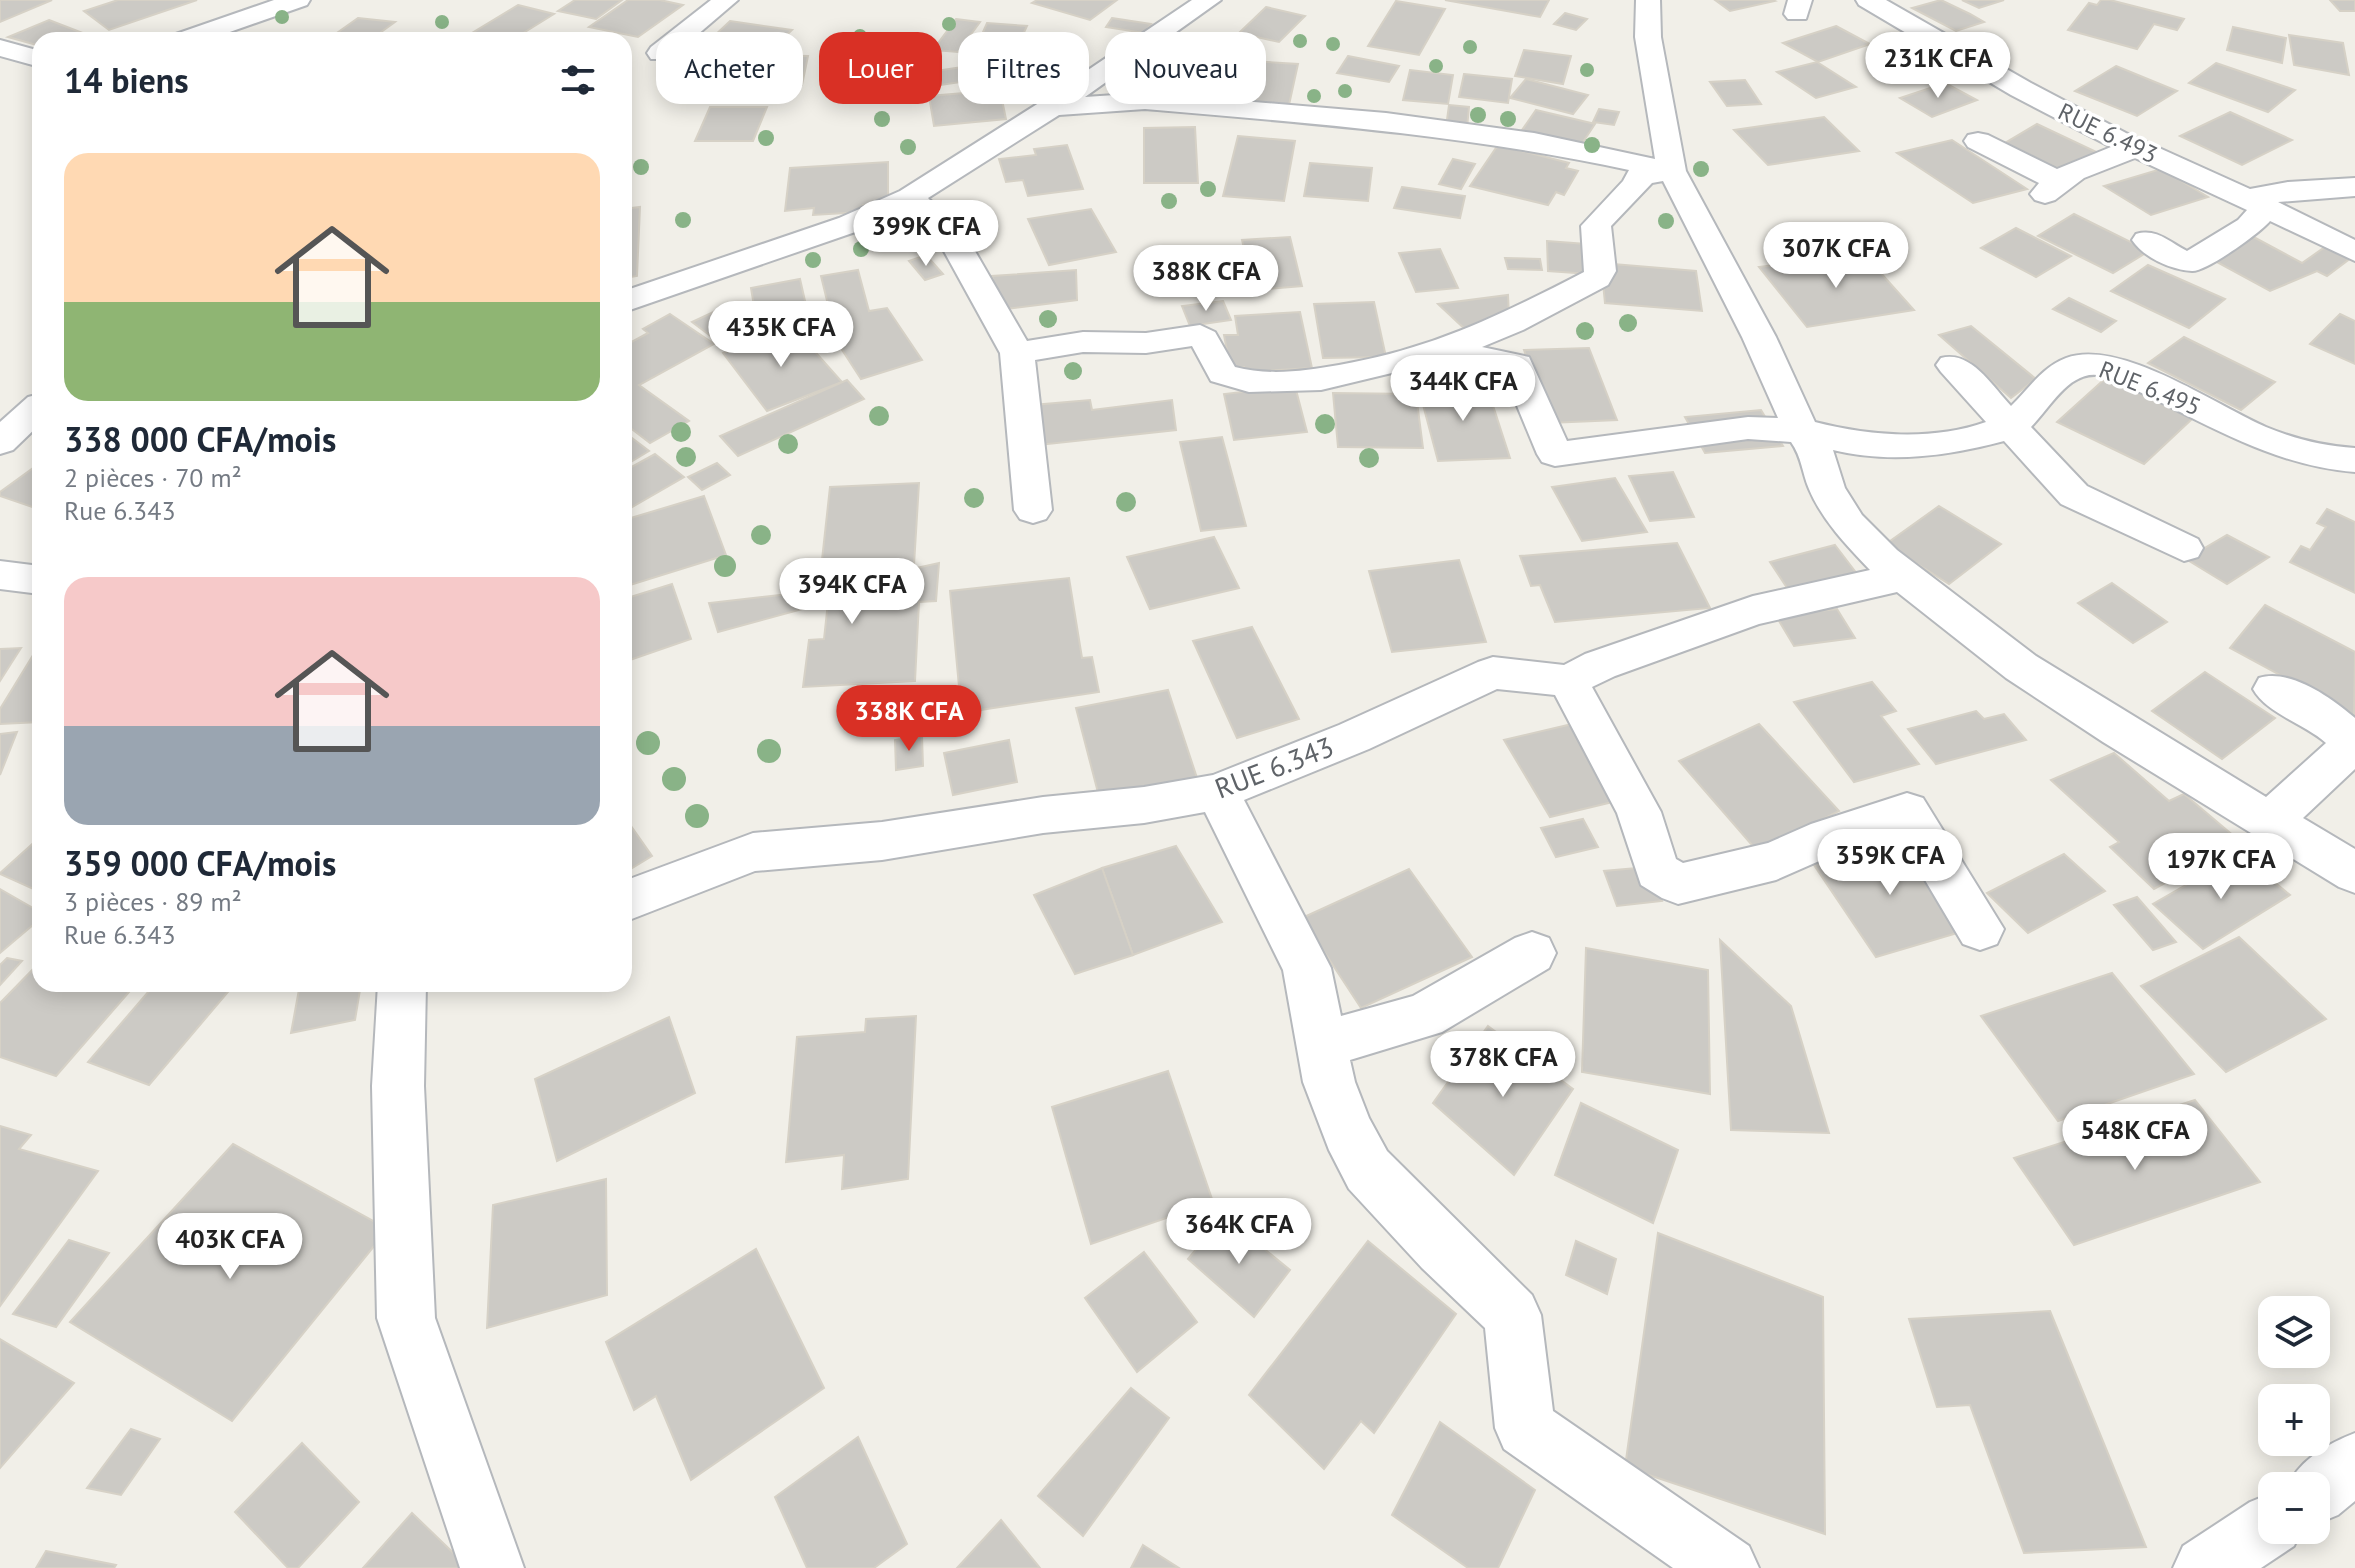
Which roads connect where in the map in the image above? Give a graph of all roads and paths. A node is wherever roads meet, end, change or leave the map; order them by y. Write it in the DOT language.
graph roads {
  1 [pos="298,0"];
  2 [pos="726,0"];
  3 [pos="1209,0"];
  4 [pos="1648,0"];
  5 [pos="1868,0"];
  6 [pos="205,32"];
  7 [pos="686,32"];
  8 [pos="0,48"];
  9 [pos="32,57"];
  10 [pos="1052,107"];
  11 [pos="1978,141"];
  12 [pos="2138,148"];
  13 [pos="1672,171"];
  14 [pos="2355,187"];
  15 [pos="910,197"];
  16 [pos="2257,203"];
  17 [pos="2147,240"];
  18 [pos="2355,252"];
  19 [pos="632,299"];
  20 [pos="1453,348"];
  21 [pos="1017,353"];
  22 [pos="1953,365"];
  23 [pos="32,412"];
  24 [pos="2009,426"];
  25 [pos="1802,431"];
  26 [pos="0,442"];
  27 [pos="2355,460"];
  28 [pos="1033,510"];
  29 [pos="2184,548"];
  30 [pos="0,575"];
  31 [pos="1904,576"];
  32 [pos="32,579"];
  33 [pos="1568,681"];
  34 [pos="2274,689"];
  35 [pos="2355,743"];
  36 [pos="1217,792"];
  37 [pos="2270,821"];
  38 [pos="2355,873"];
  39 [pos="632,899"];
  40 [pos="1980,929"];
  41 [pos="1532,953"];
  42 [pos="402,992"];
  43 [pos="1323,1044"];
  44 [pos="2355,1463"];
  45 [pos="2330,1482"];
  46 [pos="2258,1533"];
  47 [pos="492,1568"];
  48 [pos="1727,1568"];
  49 [pos="2205,1568"];
  1 -- 6 [label="street"];
  2 -- 7 [label="street"];
  3 -- 10 [label="street"];
  4 -- 13 [label="street"];
  5 -- 12 [label="street, RUE 6.493"];
  8 -- 9 [label="street"];
  10 -- 13 [label="street"];
  10 -- 15 [label="street"];
  11 -- 12 [label="street"];
  12 -- 16 [label="street, RUE 6.493"];
  13 -- 20 [label="street"];
  13 -- 25 [label="street"];
  14 -- 16 [label="street"];
  15 -- 19 [label="street"];
  15 -- 21 [label="street"];
  16 -- 17 [label="street"];
  16 -- 18 [label="street, RUE 6.493"];
  20 -- 21 [label="street"];
  20 -- 25 [label="street, RUE 6.495"];
  21 -- 28 [label="street"];
  22 -- 24 [label="street"];
  23 -- 26 [label="street"];
  24 -- 25 [label="street, RUE 6.495"];
  24 -- 27 [label="street, RUE 6.495"];
  24 -- 29 [label="street"];
  25 -- 31 [label="street"];
  30 -- 32 [label="street"];
  31 -- 33 [label="street"];
  31 -- 37 [label="street"];
  33 -- 36 [label="street, RUE 6.343"];
  33 -- 40 [label="street"];
  34 -- 35 [label="street"];
  35 -- 37 [label="street"];
  36 -- 39 [label="street, RUE 6.343"];
  36 -- 43 [label="street"];
  37 -- 38 [label="street"];
  41 -- 43 [label="street"];
  42 -- 47 [label="street"];
  43 -- 48 [label="street"];
  44 -- 45 [label="street"];
  46 -- 49 [label="street"];
}
